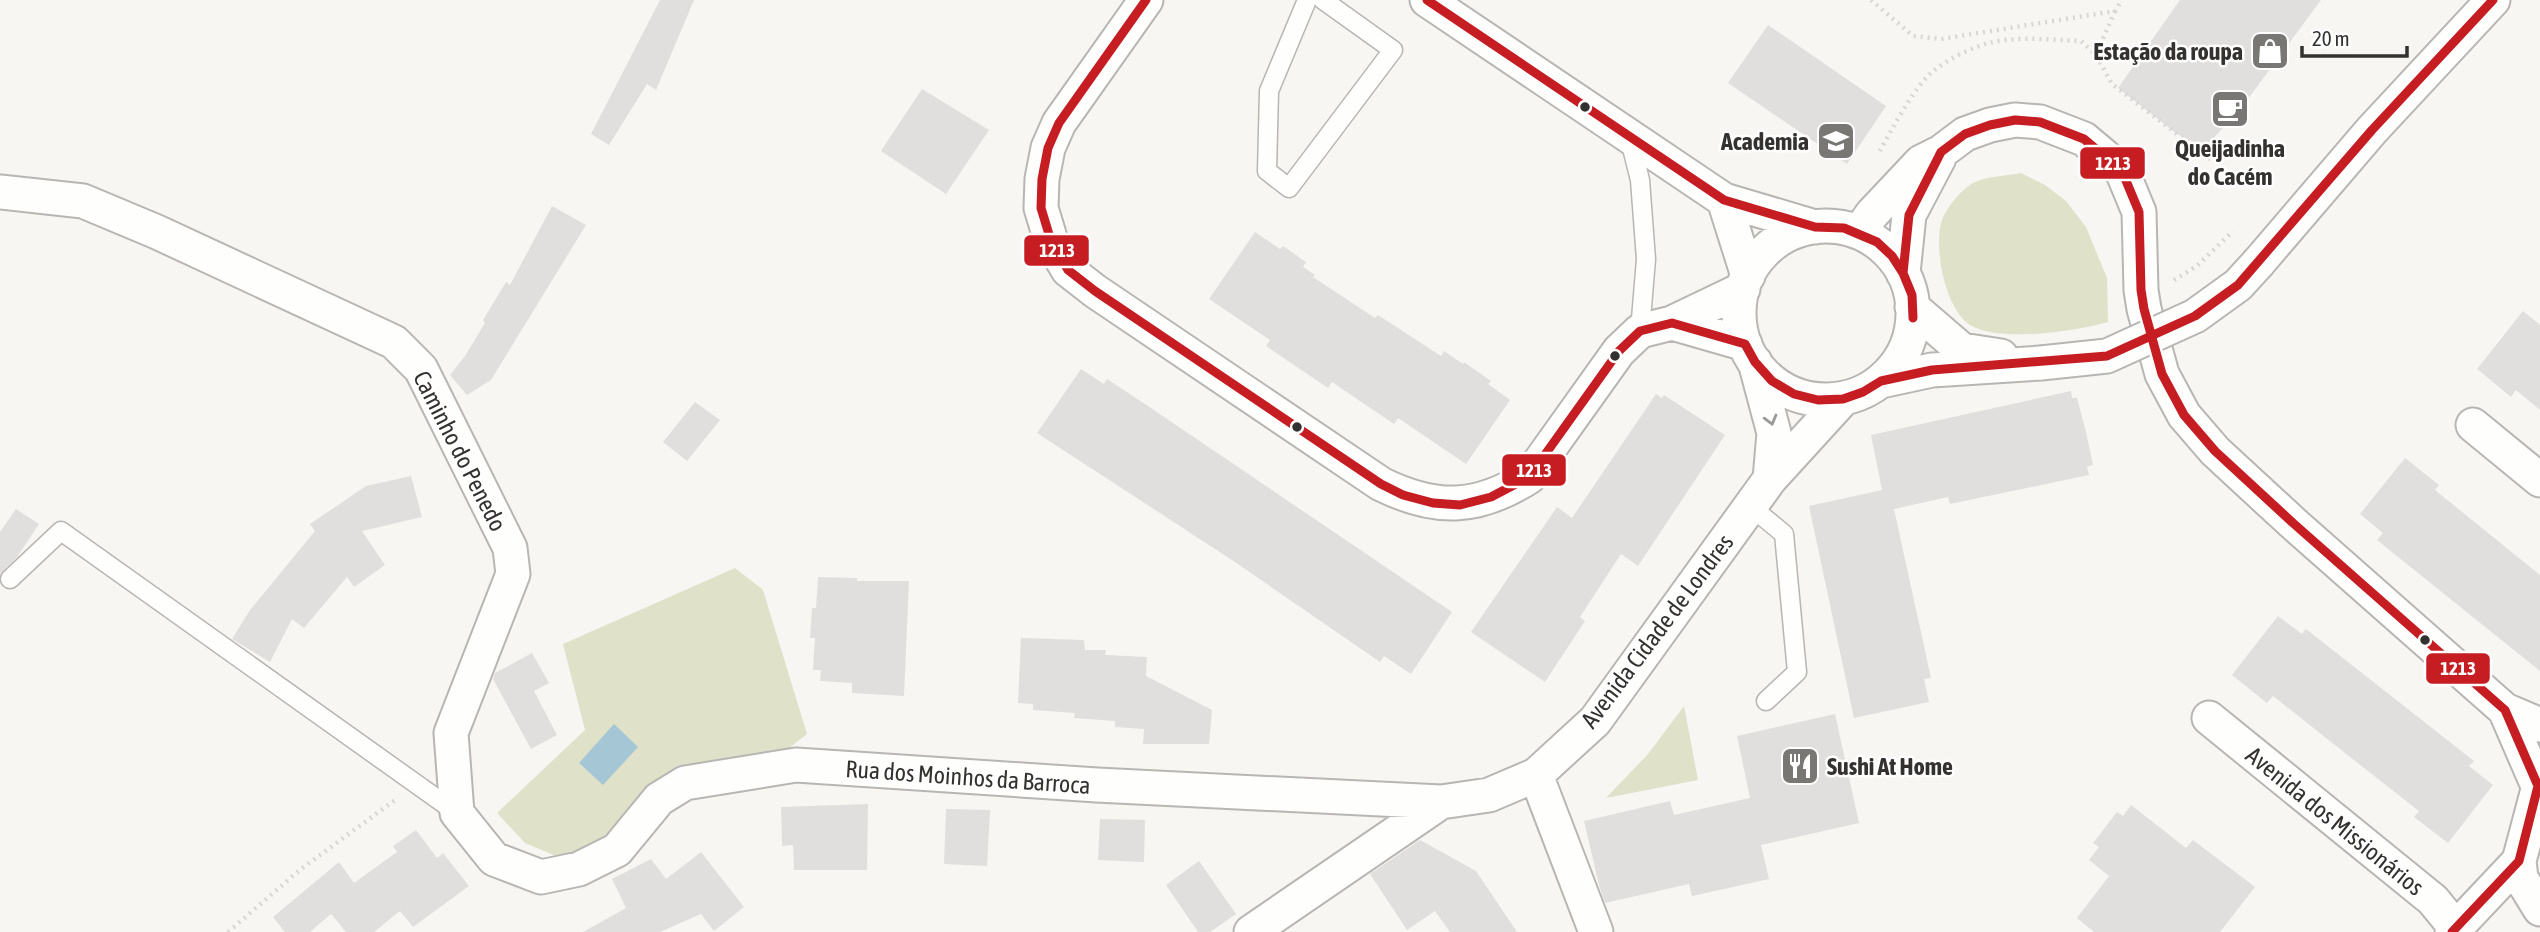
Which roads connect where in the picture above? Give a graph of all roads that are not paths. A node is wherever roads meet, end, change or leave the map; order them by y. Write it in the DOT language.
graph roads {
  1 [pos="1146,0"];
  2 [pos="1307,0"];
  3 [pos="1323,0"];
  4 [pos="1427,0"];
  5 [pos="2493,0"];
  6 [pos="1629,136"];
  7 [pos="1941,152"];
  8 [pos="0,192"];
  9 [pos="1724,200"];
  10 [pos="1815,227"];
  11 [pos="1858,232"];
  12 [pos="1903,273"];
  13 [pos="1746,283"];
  14 [pos="1912,307"];
  15 [pos="1672,323"];
  16 [pos="1640,331"];
  17 [pos="1750,353"];
  18 [pos="2042,363"];
  19 [pos="1881,381"];
  20 [pos="1843,399"];
  21 [pos="2473,425"];
  22 [pos="1770,479"];
  23 [pos="2540,480"];
  24 [pos="1750,506"];
  25 [pos="10,579"];
  26 [pos="1766,701"];
  27 [pos="2505,710"];
  28 [pos="2209,718"];
  29 [pos="2540,725"];
  30 [pos="1536,775"];
  31 [pos="2539,784"];
  32 [pos="1441,802"];
  33 [pos="457,813"];
  34 [pos="2519,861"];
  35 [pos="2540,909"];
  36 [pos="2455,931"];
  37 [pos="1251,932"];
  38 [pos="1603,932"];
  1 -- 16 [label="street"];
  2 -- 3 [label="lane"];
  4 -- 6 [label="street"];
  5 -- 18 [label="street, bridge"];
  6 -- 9 [label="street"];
  6 -- 16 [label="lane"];
  7 -- 11 [label="street"];
  7 -- 12 [label="street"];
  7 -- 27 [label="street"];
  8 -- 33 [label="street, Caminho do Penedo"];
  9 -- 10 [label="street"];
  9 -- 13 [label="street"];
  10 -- 11 [label="street"];
  10 -- 13 [label="street"];
  11 -- 12 [label="street"];
  12 -- 14 [label="street"];
  13 -- 15 [label="street"];
  13 -- 17 [label="street"];
  14 -- 18 [label="street"];
  14 -- 19 [label="street"];
  15 -- 16 [label="street"];
  15 -- 17 [label="street"];
  17 -- 20 [label="street"];
  17 -- 22 [label="street, one-way"];
  18 -- 19 [label="street"];
  19 -- 20 [label="street"];
  20 -- 22 [label="street, Avenida Cidade de Londres"];
  21 -- 23 [label="street"];
  22 -- 24 [label="street, Avenida Cidade de Londres"];
  24 -- 26 [label="lane"];
  24 -- 30 [label="street, Avenida Cidade de Londres"];
  25 -- 33 [label="lane"];
  27 -- 29 [label="street"];
  27 -- 31 [label="street"];
  28 -- 36 [label="street, Avenida dos Missionários"];
  30 -- 32 [label="street, Rua dos Moinhos da Barroca"];
  30 -- 38 [label="street"];
  31 -- 34 [label="street"];
  32 -- 33 [label="street, Rua dos Moinhos da Barroca"];
  32 -- 37 [label="street"];
  34 -- 35 [label="street"];
  34 -- 36 [label="street, Avenida dos Missionários"];
}
